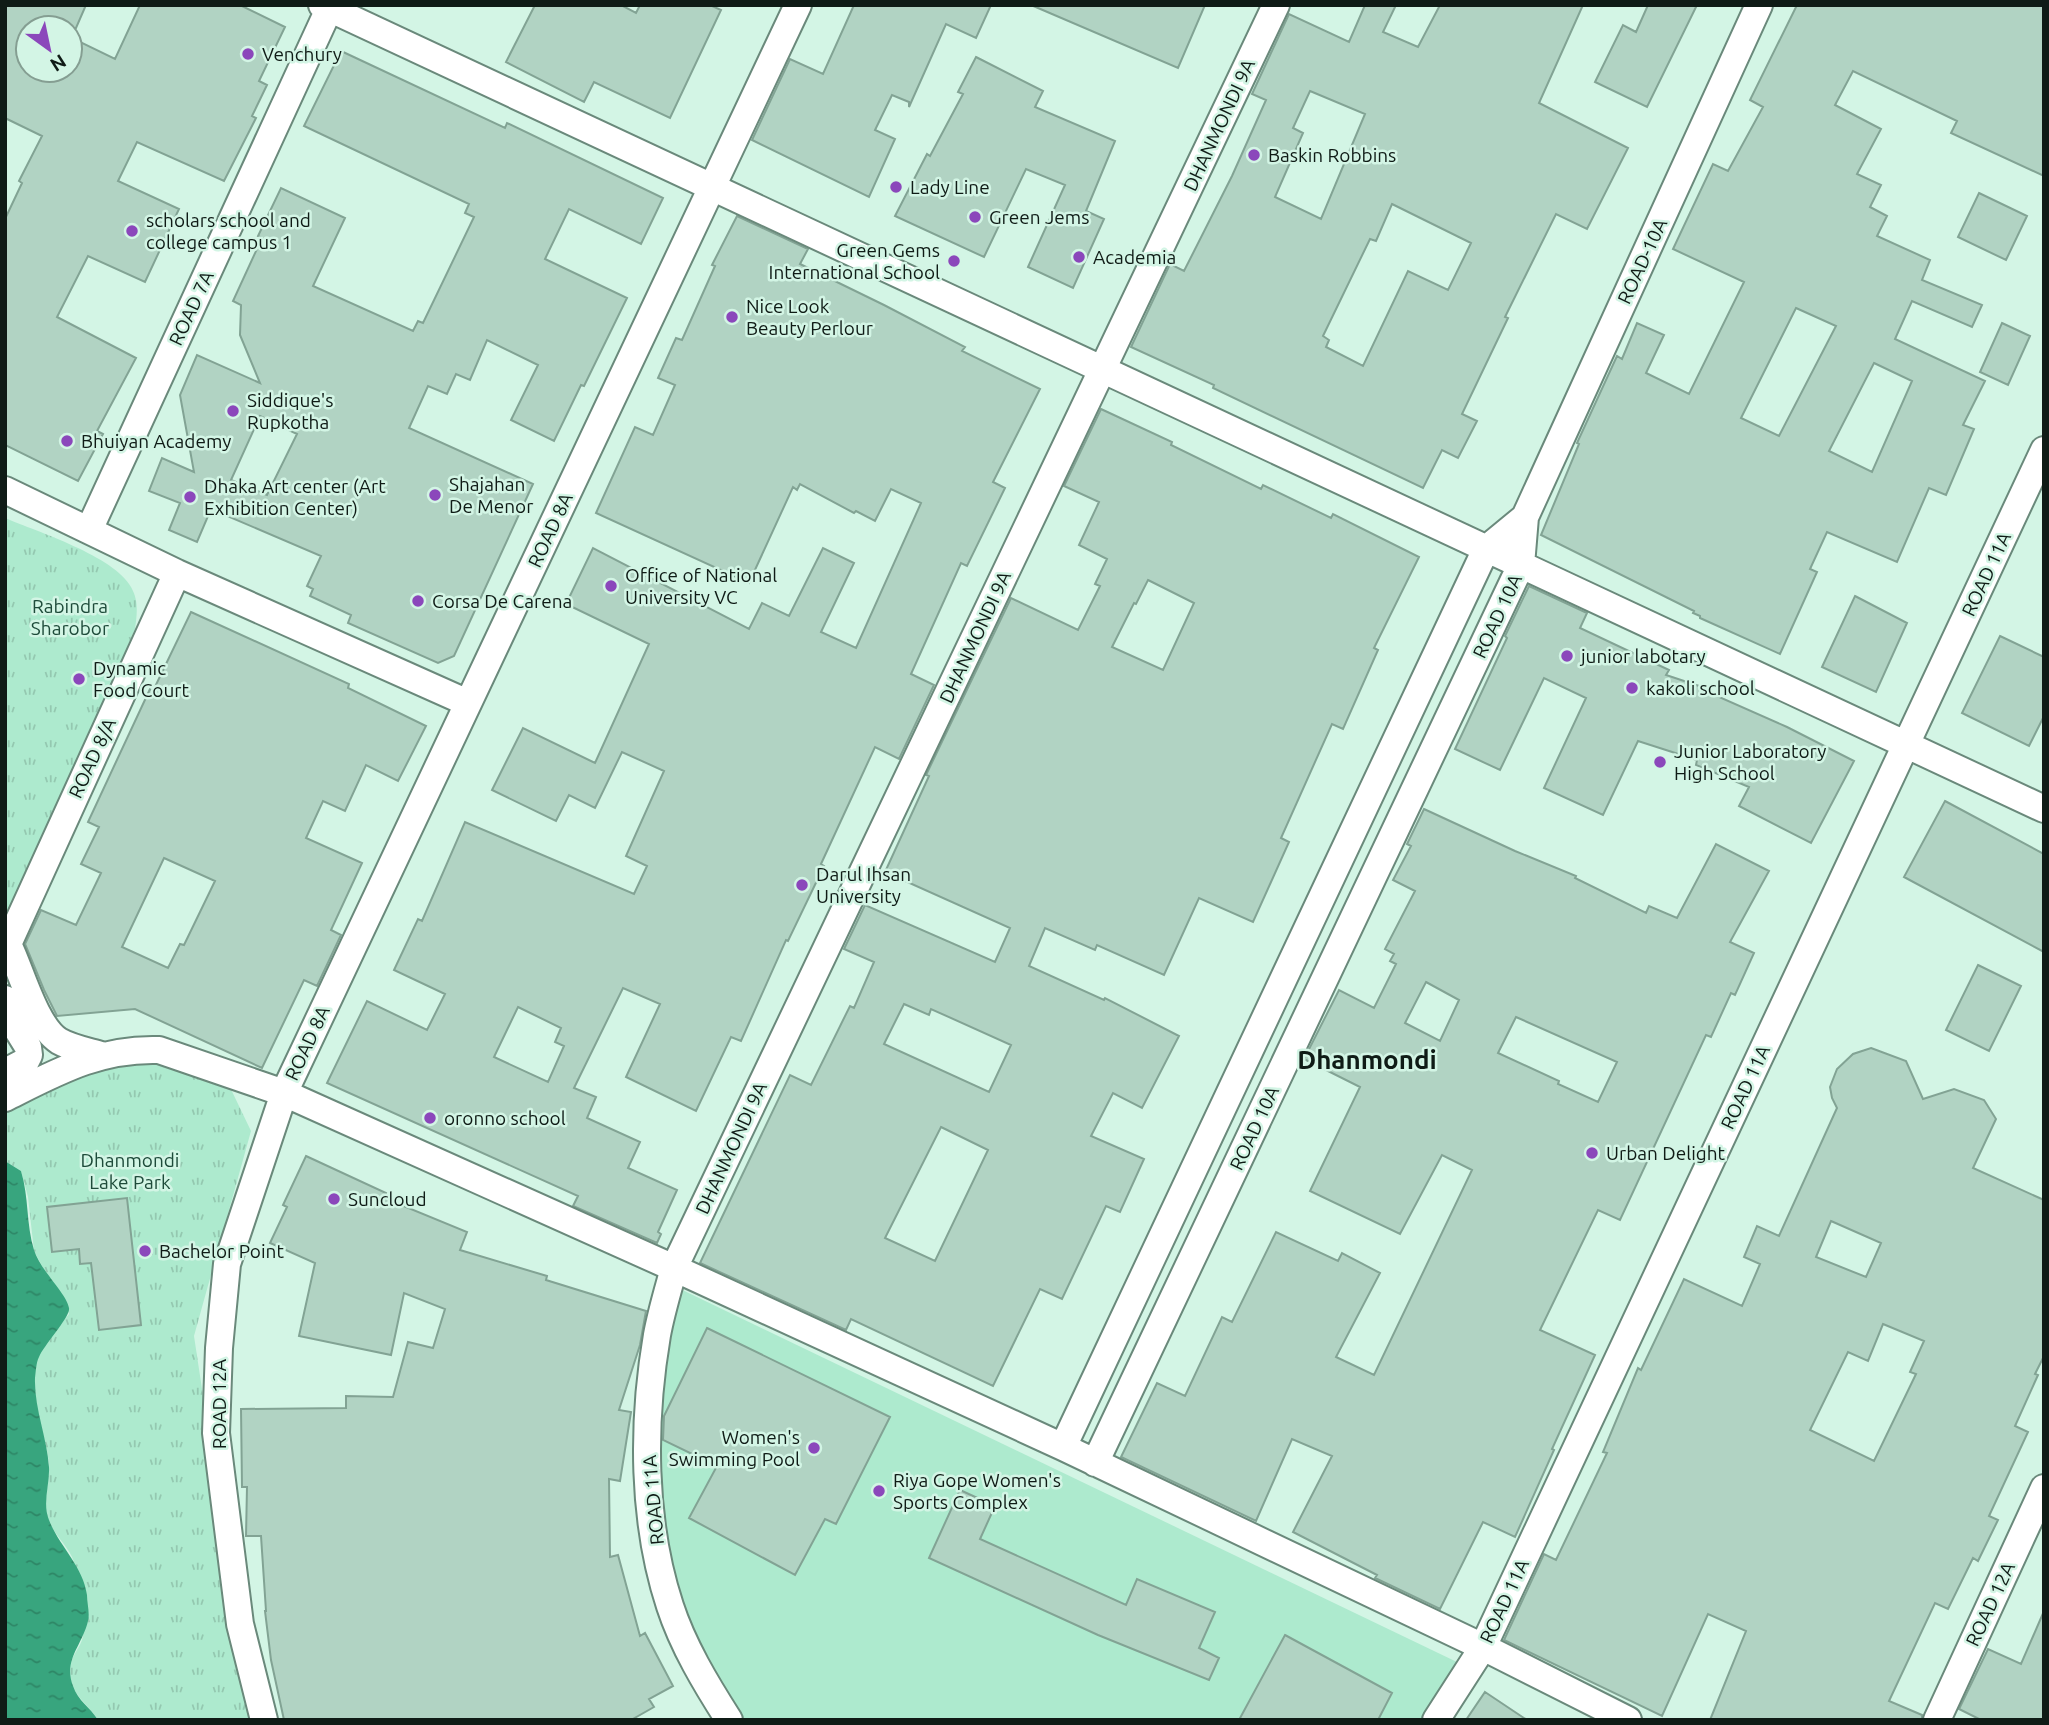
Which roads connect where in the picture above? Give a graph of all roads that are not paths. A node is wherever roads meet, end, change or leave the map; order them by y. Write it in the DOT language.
graph roads {
  1 [pos="798,5"];
  2 [pos="1276,5"];
  3 [pos="1759,5"];
  4 [pos="326,7"];
  5 [pos="712,187"];
  6 [pos="1102,369"];
  7 [pos="2044,450"];
  8 [pos="5,490"];
  9 [pos="1525,517"];
  10 [pos="89,530"];
  11 [pos="1486,549"];
  12 [pos="1521,565"];
  13 [pos="177,573"];
  14 [pos="468,703"];
  15 [pos="1906,745"];
  16 [pos="2044,809"];
  17 [pos="6,952"];
  18 [pos="5,999"];
  19 [pos="100,1055"];
  20 [pos="23,1071"];
  21 [pos="284,1093"];
  22 [pos="5,1098"];
  23 [pos="674,1268"];
  24 [pos="1063,1447"];
  25 [pos="1095,1464"];
  26 [pos="2044,1488"];
  27 [pos="1483,1647"];
  28 [pos="264,1720"];
  29 [pos="729,1720"];
  30 [pos="1436,1720"];
  31 [pos="1628,1720"];
  32 [pos="1937,1720"];
  1 -- 5 [label="street, ROAD 8A"];
  2 -- 6 [label="street, DHANMONDI 9A"];
  3 -- 9 [label="street, ROAD-10A"];
  4 -- 5 [label="street"];
  4 -- 10 [label="street, ROAD 7A"];
  5 -- 6 [label="street"];
  5 -- 14 [label="street, ROAD 8A"];
  6 -- 11 [label="street"];
  6 -- 23 [label="street, DHANMONDI 9A"];
  7 -- 15 [label="street, ROAD 11A"];
  8 -- 10 [label="street"];
  9 -- 11 [label="street, ROAD 10A"];
  9 -- 12 [label="street, ROAD 10A"];
  10 -- 13 [label="street"];
  11 -- 12 [label="street"];
  11 -- 24 [label="street, ROAD 10A"];
  12 -- 15 [label="street"];
  12 -- 25 [label="street, ROAD 10A"];
  13 -- 14 [label="street"];
  13 -- 17 [label="street, ROAD 8/A"];
  14 -- 21 [label="street, ROAD 8A"];
  15 -- 16 [label="street"];
  15 -- 27 [label="street, ROAD 11A"];
  17 -- 19 [label="street, ROAD 8/A"];
  18 -- 20 [label="street"];
  19 -- 20 [label="street, ROAD 8/A"];
  19 -- 21 [label="street, ROAD 8/A"];
  20 -- 22 [label="street, ROAD 8/A"];
  21 -- 23 [label="street, ROAD 8/A"];
  21 -- 28 [label="street, ROAD 12A"];
  23 -- 24 [label="street, ROAD 8/A"];
  23 -- 29 [label="street, ROAD 11A"];
  24 -- 25 [label="street, ROAD 8/A"];
  25 -- 27 [label="street, ROAD 8/A"];
  26 -- 32 [label="street, ROAD 12A"];
  27 -- 30 [label="street, ROAD 11A"];
  27 -- 31 [label="street"];
}
